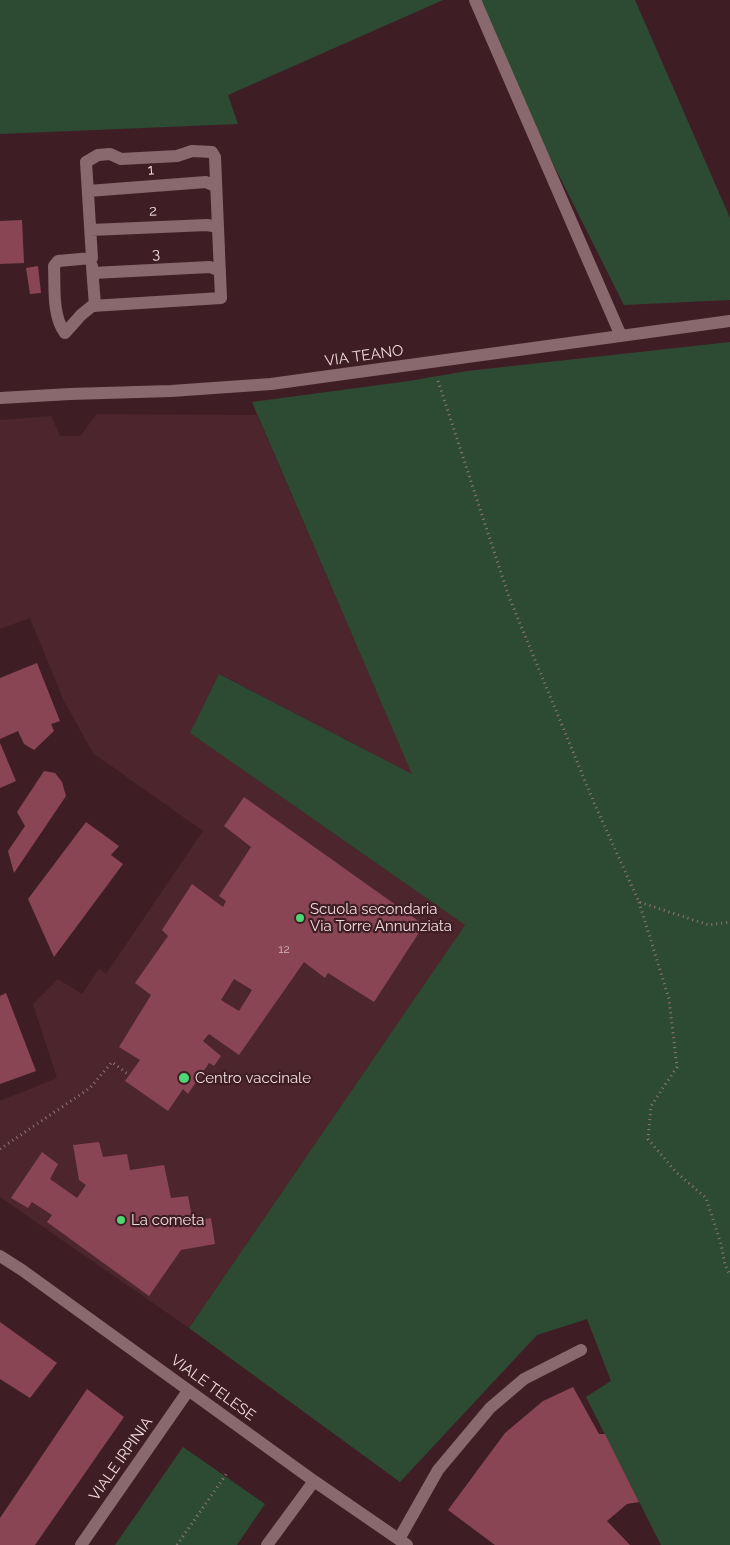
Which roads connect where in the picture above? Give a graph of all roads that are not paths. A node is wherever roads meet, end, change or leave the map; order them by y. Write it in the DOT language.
graph roads {
  1 [pos="475,0"];
  2 [pos="215,186"];
  3 [pos="88,191"];
  4 [pos="218,227"];
  5 [pos="90,230"];
  6 [pos="92,258"];
  7 [pos="220,271"];
  8 [pos="93,273"];
  9 [pos="95,306"];
  10 [pos="730,321"];
  11 [pos="621,336"];
  12 [pos="0,398"];
  13 [pos="0,1256"];
  14 [pos="581,1350"];
  15 [pos="188,1391"];
  16 [pos="314,1481"];
  17 [pos="403,1542"];
  18 [pos="81,1545"];
  19 [pos="267,1545"];
  1 -- 11 [label="street"];
  2 -- 3 [label="street, 1"];
  2 -- 3 [label="street"];
  2 -- 4 [label="street"];
  3 -- 5 [label="street"];
  4 -- 5 [label="street, 2"];
  4 -- 7 [label="street"];
  5 -- 6 [label="street"];
  6 -- 8 [label="street"];
  6 -- 9 [label="street"];
  7 -- 8 [label="street, 3"];
  7 -- 9 [label="street"];
  8 -- 9 [label="street"];
  10 -- 11 [label="street, VIA TEANO"];
  11 -- 12 [label="street, VIA TEANO"];
  13 -- 15 [label="street, VIALE TELESE"];
  14 -- 17 [label="street"];
  15 -- 16 [label="street, VIALE TELESE"];
  15 -- 18 [label="street, VIALE IRPINIA"];
  16 -- 17 [label="street, VIALE TELESE"];
  16 -- 19 [label="street"];
}
